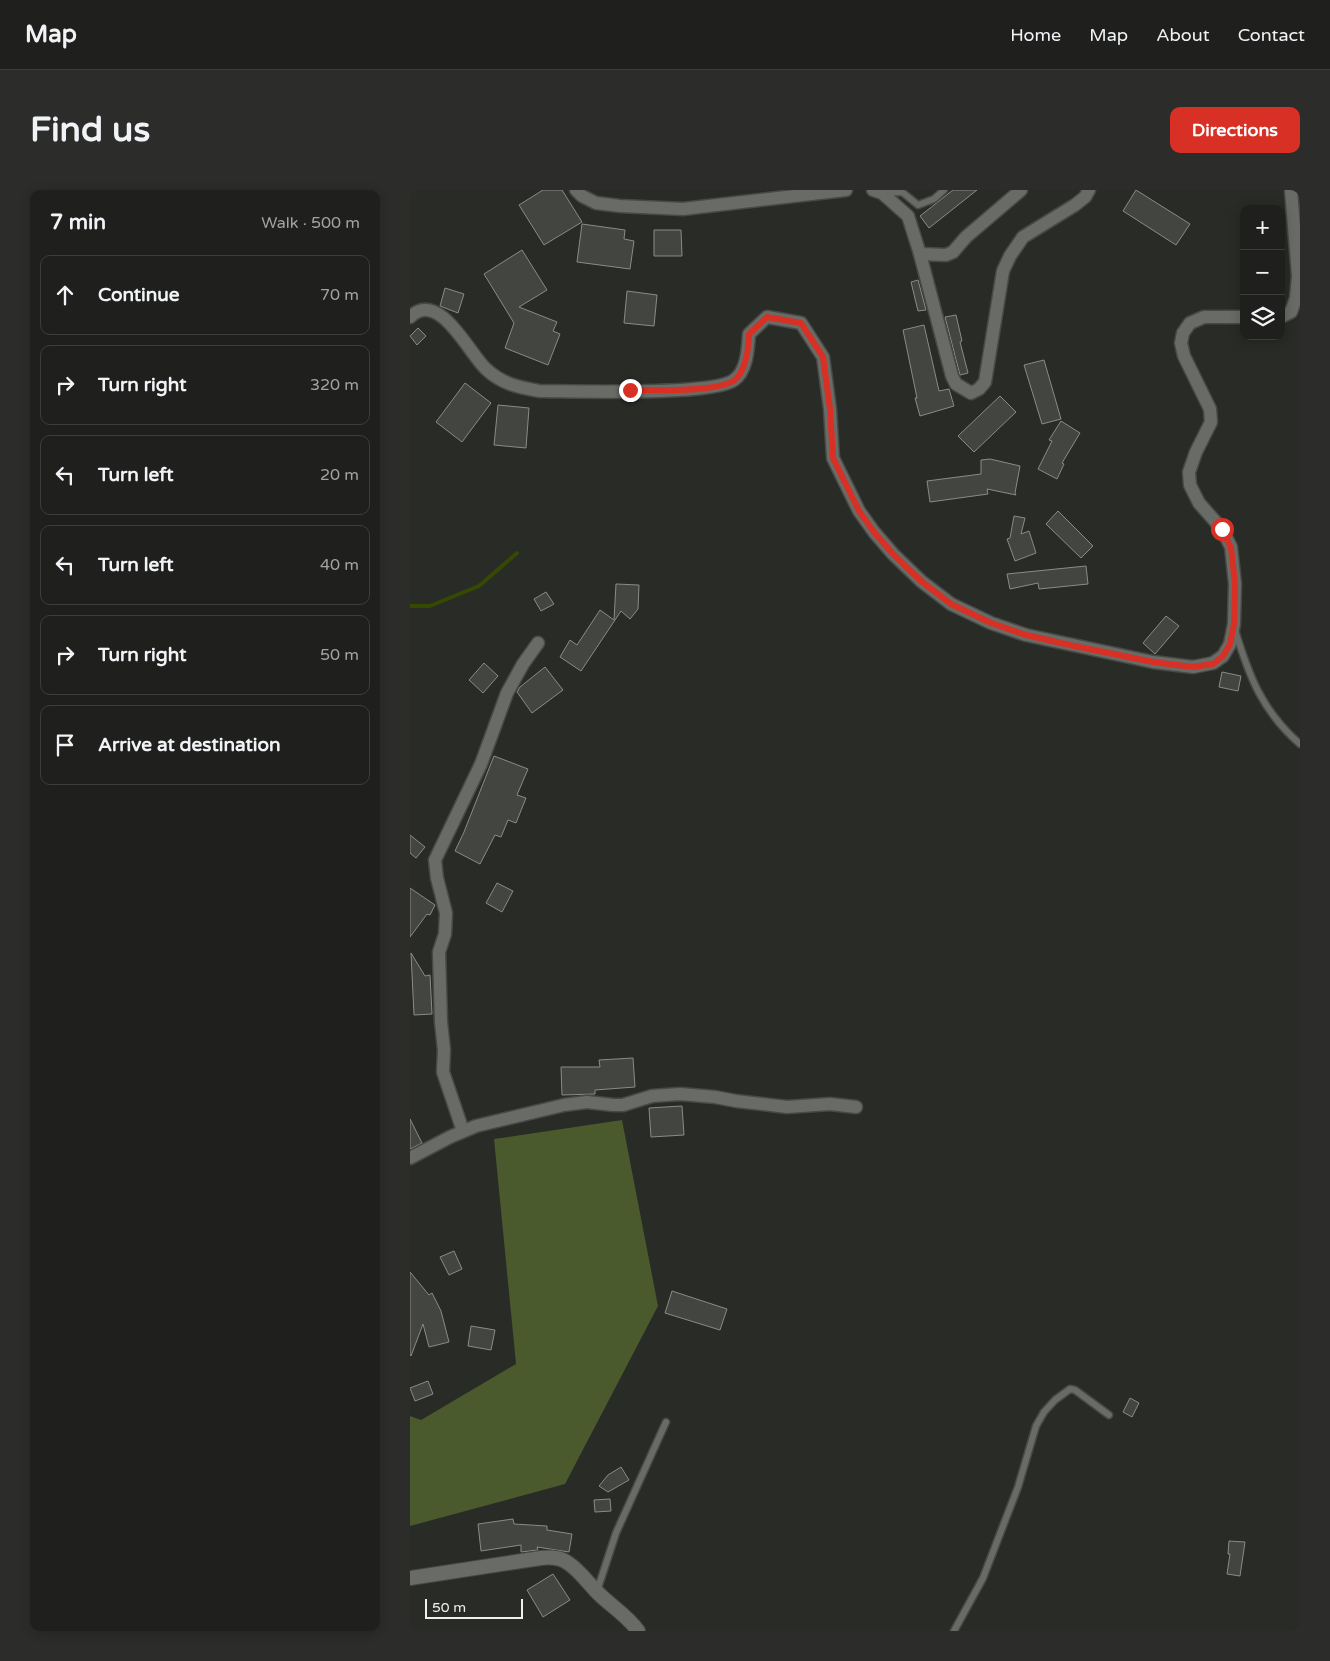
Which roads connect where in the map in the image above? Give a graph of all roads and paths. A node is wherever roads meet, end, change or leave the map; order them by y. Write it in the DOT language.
graph roads {
  1 [pos="576,190"];
  2 [pos="846,190"];
  3 [pos="944,190"];
  4 [pos="1021,190"];
  5 [pos="1089,190"];
  6 [pos="1291,190"];
  7 [pos="878,192"];
  8 [pos="920,254"];
  9 [pos="1285,315"];
  10 [pos="410,317"];
  11 [pos="1240,317"];
  12 [pos="1234,624"];
  13 [pos="538,644"];
  14 [pos="1300,744"];
  15 [pos="856,1107"];
  16 [pos="463,1131"];
  17 [pos="410,1158"];
  18 [pos="1109,1415"];
  19 [pos="666,1422"];
  20 [pos="410,1578"];
  21 [pos="597,1592"];
  22 [pos="638,1631"];
  23 [pos="954,1631"];
  1 -- 2 [label="street"];
  3 -- 7 [label="lane"];
  4 -- 8 [label="street"];
  5 -- 8 [label="street"];
  6 -- 9 [label="street"];
  7 -- 8 [label="street"];
  10 -- 12 [label="street"];
  11 -- 12 [label="street"];
  12 -- 14 [label="lane"];
  13 -- 16 [label="street"];
  15 -- 16 [label="street"];
  16 -- 17 [label="street"];
  18 -- 23 [label="lane"];
  19 -- 21 [label="lane"];
  20 -- 21 [label="street"];
  21 -- 22 [label="street"];
}
